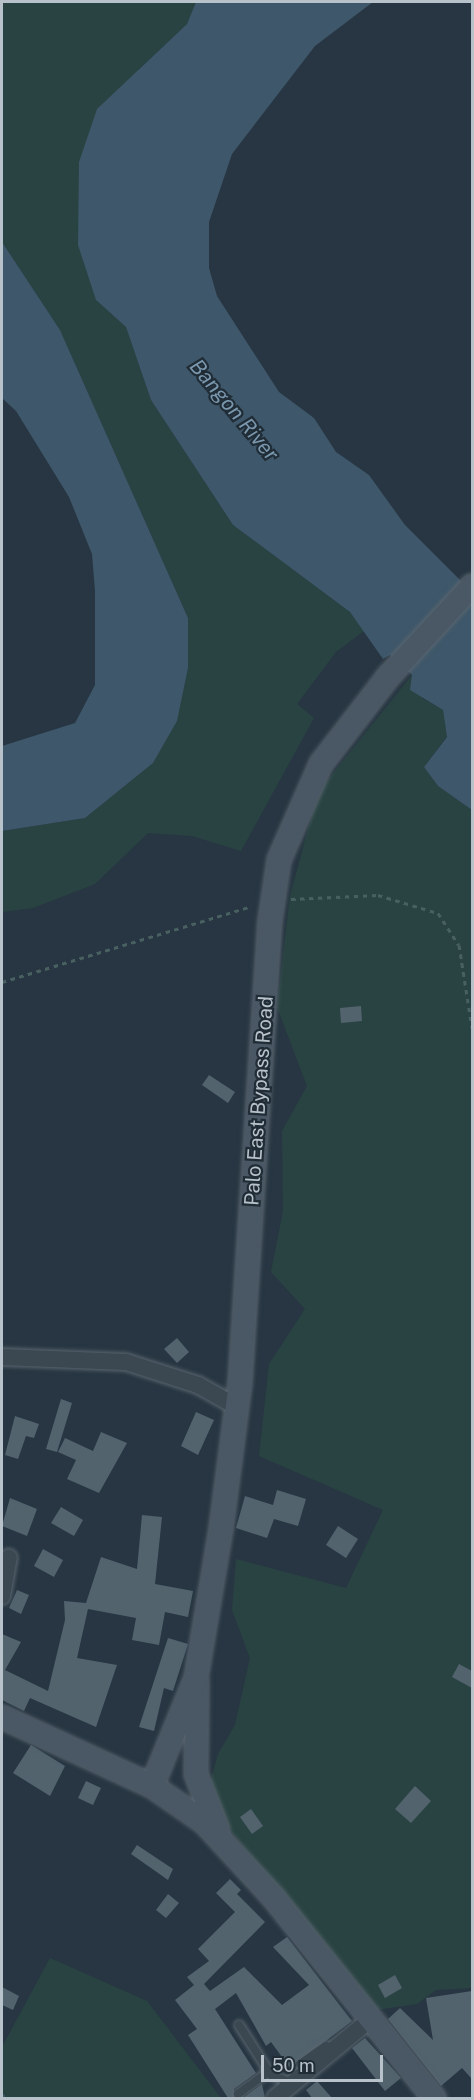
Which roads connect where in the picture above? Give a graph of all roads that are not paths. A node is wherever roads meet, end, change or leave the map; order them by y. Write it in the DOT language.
graph roads {
  1 [pos="472,586"];
  2 [pos="2,1357"];
  3 [pos="237,1407"];
  4 [pos="9,1558"];
  5 [pos="2,1596"];
  6 [pos="196,1678"];
  7 [pos="2,1717"];
  8 [pos="196,1774"];
  9 [pos="152,1786"];
  10 [pos="180,1804"];
  11 [pos="229,1846"];
  12 [pos="371,2019"];
  13 [pos="239,2025"];
  14 [pos="342,2041"];
  15 [pos="300,2064"];
  16 [pos="268,2072"];
  17 [pos="289,2082"];
  18 [pos="238,2094"];
  19 [pos="275,2098"];
  20 [pos="434,2098"];
  1 -- 3 [label="main road, Palo East Bypass Road"];
  2 -- 3 [label="street"];
  3 -- 6 [label="main road, Palo East Bypass Road"];
  4 -- 5 [label="street"];
  6 -- 8 [label="main road, Palo East Bypass Road"];
  6 -- 9 [label="main road, Palo East Bypass Road"];
  7 -- 9 [label="main road"];
  8 -- 10 [label="main road, Palo East Bypass Road"];
  8 -- 11 [label="main road, Palo East Bypass Road"];
  9 -- 10 [label="main road"];
  10 -- 11 [label="main road"];
  11 -- 12 [label="main road"];
  12 -- 14 [label="street"];
  12 -- 20 [label="main road"];
  13 -- 16 [label="lane"];
  14 -- 15 [label="lane"];
  14 -- 17 [label="street"];
  16 -- 17 [label="lane"];
  16 -- 18 [label="lane"];
  17 -- 19 [label="street"];
}
